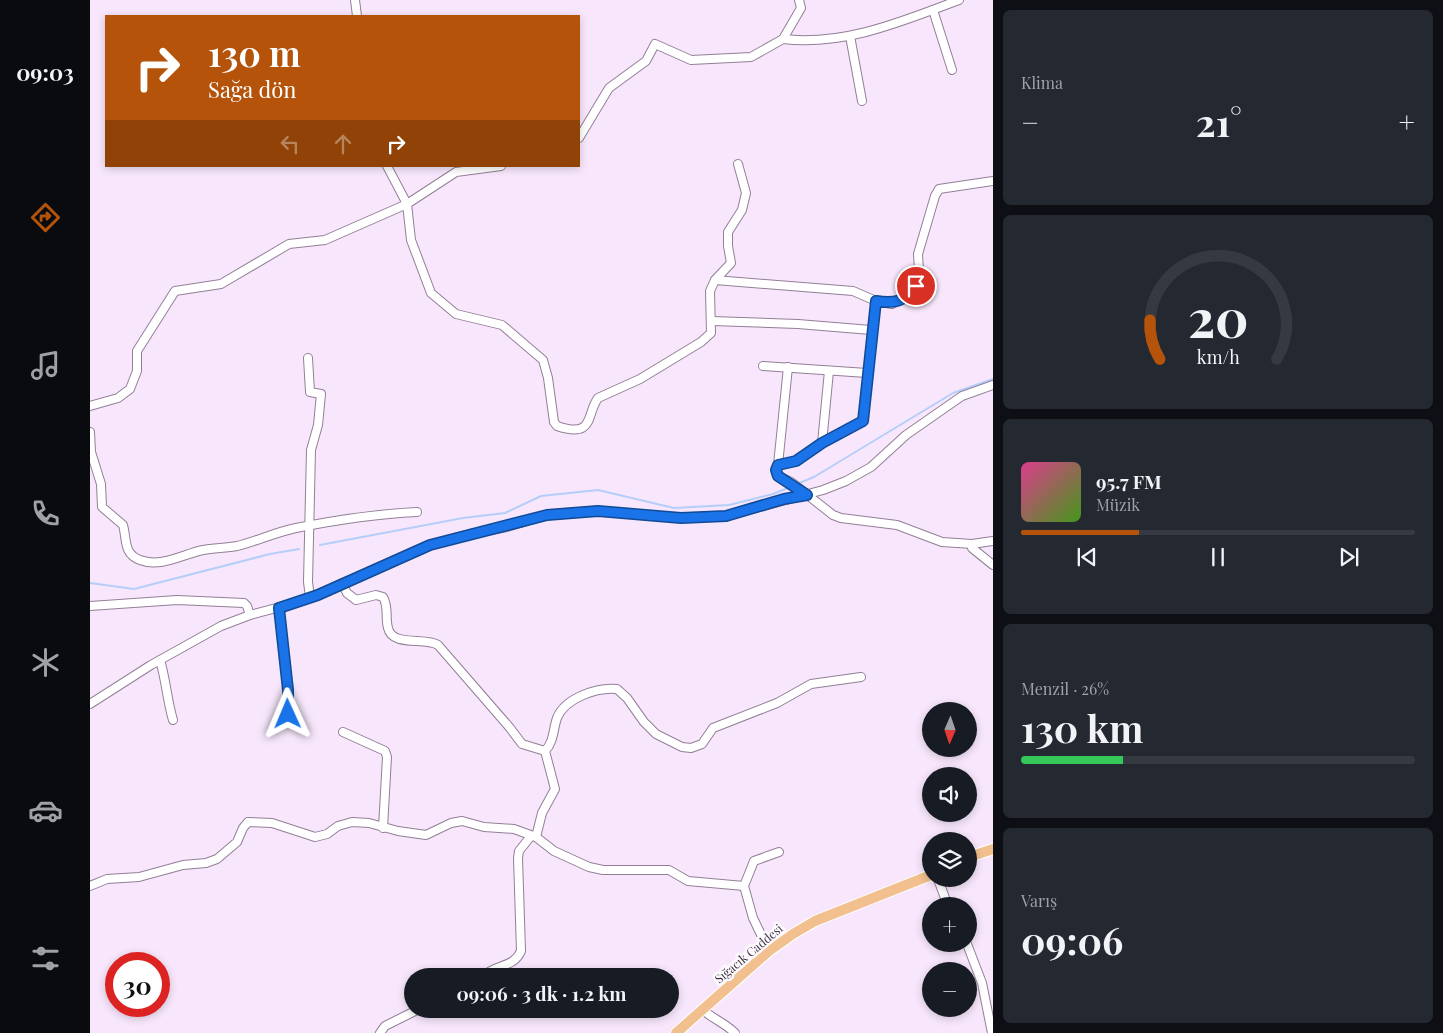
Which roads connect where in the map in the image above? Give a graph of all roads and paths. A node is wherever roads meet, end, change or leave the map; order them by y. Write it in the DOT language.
graph roads {
  1 [pos="355,0"];
  2 [pos="799,0"];
  3 [pos="959,0"];
  4 [pos="933,10"];
  5 [pos="357,15"];
  6 [pos="850,36"];
  7 [pos="783,39"];
  8 [pos="952,70"];
  9 [pos="862,101"];
  10 [pos="580,136"];
  11 [pos="738,164"];
  12 [pos="388,167"];
  13 [pos="494,167"];
  14 [pos="993,181"];
  15 [pos="407,204"];
  16 [pos="715,280"];
  17 [pos="876,301"];
  18 [pos="712,321"];
  19 [pos="872,330"];
  20 [pos="308,358"];
  21 [pos="763,366"];
  22 [pos="788,367"];
  23 [pos="829,370"];
  24 [pos="867,373"];
  25 [pos="993,385"];
  26 [pos="90,406"];
  27 [pos="90,432"];
  28 [pos="822,443"];
  29 [pos="778,465"];
  30 [pos="807,495"];
  31 [pos="417,512"];
  32 [pos="309,526"];
  33 [pos="993,541"];
  34 [pos="972,544"];
  35 [pos="993,565"];
  36 [pos="342,583"];
  37 [pos="310,598"];
  38 [pos="90,606"];
  39 [pos="279,608"];
  40 [pos="250,615"];
  41 [pos="160,660"];
  42 [pos="861,677"];
  43 [pos="90,704"];
  44 [pos="288,714"];
  45 [pos="173,720"];
  46 [pos="343,732"];
  47 [pos="546,751"];
  48 [pos="383,828"];
  49 [pos="533,837"];
  50 [pos="993,849"];
  51 [pos="779,852"];
  52 [pos="977,854"];
  53 [pos="922,879"];
  54 [pos="90,886"];
  55 [pos="744,886"];
  56 [pos="769,951"];
  57 [pos="970,952"];
  58 [pos="496,968"];
  59 [pos="703,1010"];
  60 [pos="404,1016"];
  61 [pos="380,1033"];
  62 [pos="676,1033"];
  63 [pos="735,1033"];
  64 [pos="992,1033"];
  1 -- 5 [label="street"];
  2 -- 7 [label="street"];
  3 -- 4 [label="street"];
  4 -- 6 [label="street"];
  4 -- 8 [label="street"];
  6 -- 7 [label="street"];
  6 -- 9 [label="street"];
  7 -- 10 [label="street"];
  11 -- 16 [label="street"];
  12 -- 15 [label="street"];
  13 -- 15 [label="street"];
  14 -- 17 [label="street"];
  15 -- 18 [label="street"];
  15 -- 26 [label="street"];
  16 -- 17 [label="street"];
  16 -- 18 [label="street"];
  17 -- 19 [label="street"];
  18 -- 19 [label="street"];
  19 -- 24 [label="street"];
  20 -- 32 [label="street"];
  21 -- 22 [label="street"];
  22 -- 23 [label="street"];
  22 -- 29 [label="street"];
  23 -- 24 [label="street"];
  23 -- 28 [label="street"];
  24 -- 28 [label="street"];
  25 -- 30 [label="street"];
  27 -- 32 [label="street"];
  28 -- 29 [label="street"];
  29 -- 30 [label="street"];
  30 -- 34 [label="street"];
  30 -- 36 [label="street"];
  31 -- 32 [label="street"];
  32 -- 37 [label="street"];
  33 -- 34 [label="street"];
  34 -- 35 [label="street"];
  36 -- 37 [label="street"];
  36 -- 47 [label="street"];
  37 -- 39 [label="street"];
  38 -- 40 [label="street"];
  39 -- 40 [label="street"];
  39 -- 44 [label="street"];
  40 -- 41 [label="street"];
  41 -- 43 [label="street"];
  41 -- 45 [label="street"];
  42 -- 47 [label="street"];
  46 -- 48 [label="street"];
  47 -- 49 [label="street"];
  48 -- 49 [label="street"];
  48 -- 54 [label="street"];
  49 -- 55 [label="street"];
  49 -- 58 [label="street"];
  50 -- 52 [label="main road"];
  51 -- 55 [label="street"];
  53 -- 56 [label="main road, Sığacık Caddesi"];
  55 -- 56 [label="street"];
  56 -- 59 [label="main road, Sığacık Caddesi"];
  57 -- 64 [label="street"];
  59 -- 62 [label="main road, Sığacık Caddesi"];
  59 -- 63 [label="street"];
  60 -- 61 [label="street"];
}
